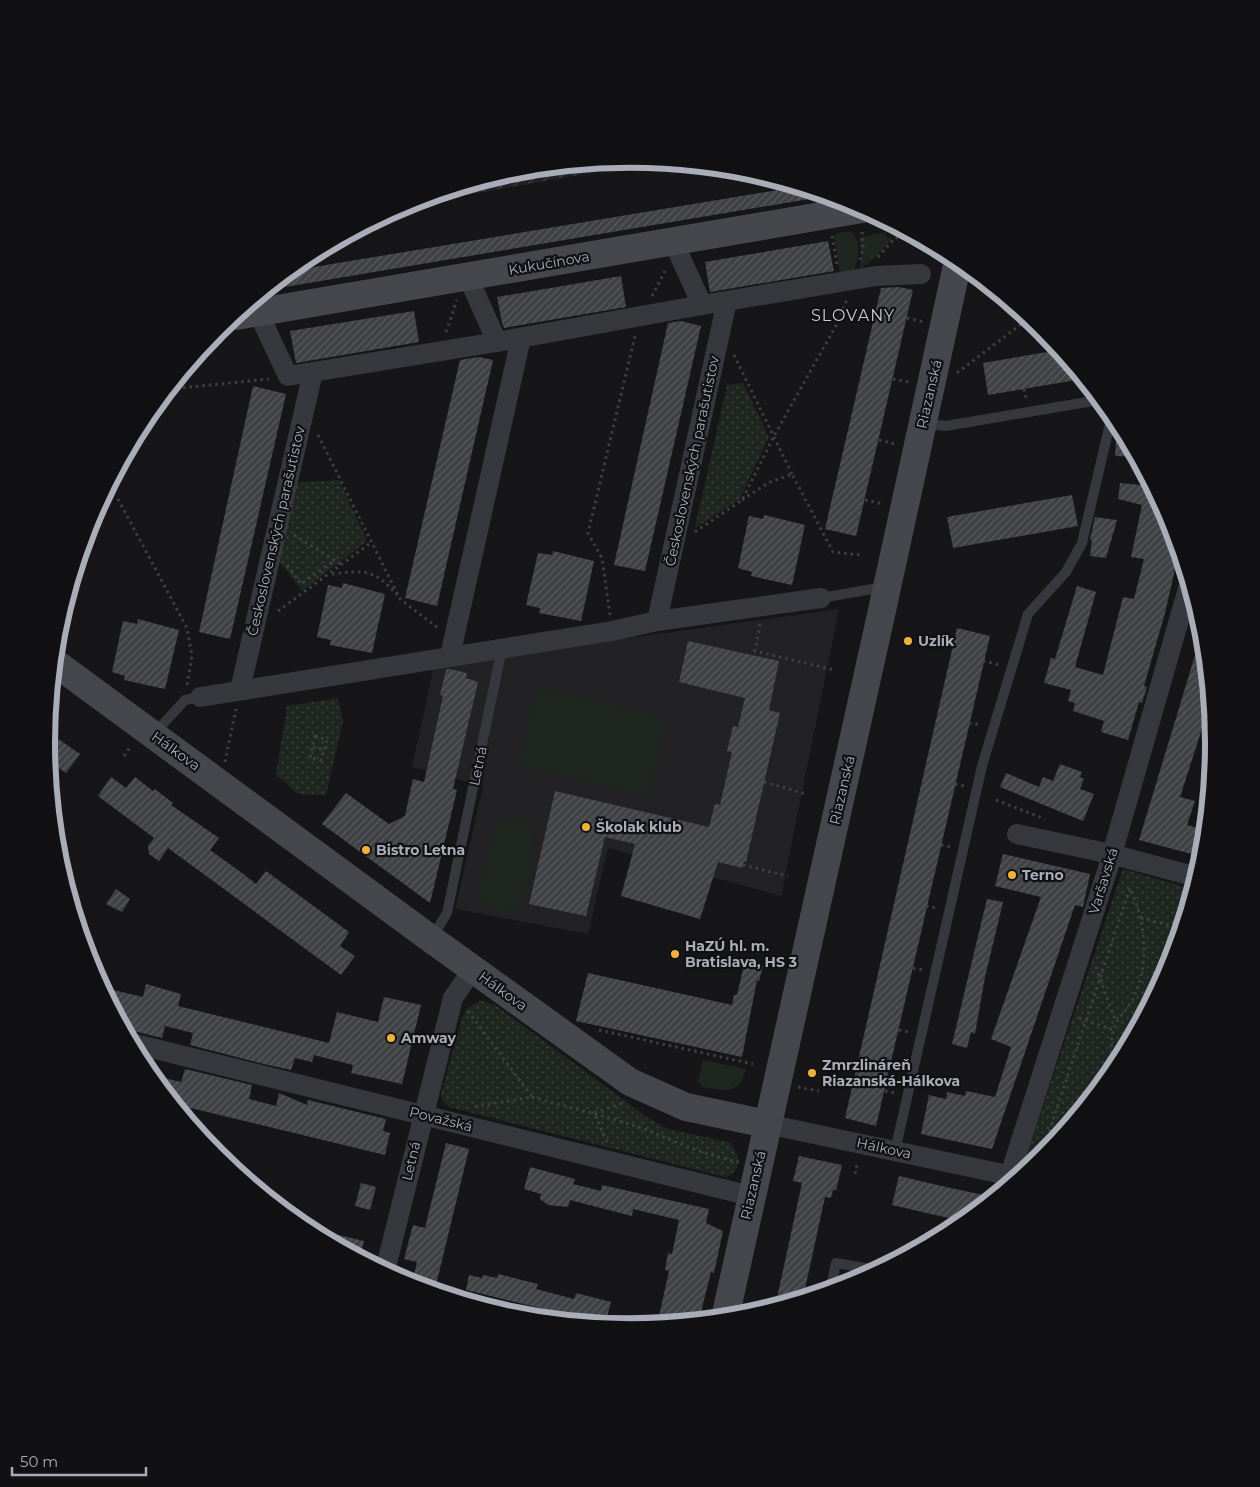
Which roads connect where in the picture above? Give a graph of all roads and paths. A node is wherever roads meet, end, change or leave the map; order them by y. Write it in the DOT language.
graph roads {
  1 [pos="862,217"];
  2 [pos="831,231"];
  3 [pos="901,237"];
  4 [pos="671,253"];
  5 [pos="956,270"];
  6 [pos="921,274"];
  7 [pos="847,281"];
  8 [pos="463,284"];
  9 [pos="727,301"];
  10 [pos="702,305"];
  11 [pos="248,314"];
  12 [pos="641,314"];
  13 [pos="1022,323"];
  14 [pos="721,330"];
  15 [pos="511,340"];
  16 [pos="438,351"];
  17 [pos="311,373"];
  18 [pos="956,373"];
  19 [pos="288,376"];
  20 [pos="178,388"];
  21 [pos="1092,401"];
  22 [pos="305,407"];
  23 [pos="922,423"];
  24 [pos="1109,426"];
  25 [pos="774,436"];
  26 [pos="792,474"];
  27 [pos="116,485"];
  28 [pos="742,500"];
  29 [pos="293,534"];
  30 [pos="675,540"];
  31 [pos="372,542"];
  32 [pos="861,555"];
  33 [pos="335,560"];
  34 [pos="284,562"];
  35 [pos="342,565"];
  36 [pos="330,574"];
  37 [pos="888,586"];
  38 [pos="821,598"];
  39 [pos="400,599"];
  40 [pos="764,606"];
  41 [pos="1190,613"];
  42 [pos="657,621"];
  43 [pos="254,627"];
  44 [pos="612,630"];
  45 [pos="452,648"];
  46 [pos="502,648"];
  47 [pos="60,666"];
  48 [pos="834,670"];
  49 [pos="236,691"];
  50 [pos="192,698"];
  51 [pos="154,734"];
  52 [pos="313,747"];
  53 [pos="324,750"];
  54 [pos="224,770"];
  55 [pos="764,782"];
  56 [pos="806,794"];
  57 [pos="996,800"];
  58 [pos="1049,821"];
  59 [pos="1016,834"];
  60 [pos="1111,854"];
  61 [pos="743,865"];
  62 [pos="1189,875"];
  63 [pos="788,876"];
  64 [pos="1141,918"];
  65 [pos="1174,926"];
  66 [pos="431,939"];
  67 [pos="1080,955"];
  68 [pos="473,969"];
  69 [pos="1101,979"];
  70 [pos="464,1006"];
  71 [pos="1061,1013"];
  72 [pos="1087,1020"];
  73 [pos="1116,1023"];
  74 [pos="598,1030"];
  75 [pos="1114,1030"];
  76 [pos="141,1045"];
  77 [pos="1113,1055"];
  78 [pos="753,1064"];
  79 [pos="796,1086"];
  80 [pos="819,1091"];
  81 [pos="532,1097"];
  82 [pos="631,1100"];
  83 [pos="464,1108"];
  84 [pos="594,1113"];
  85 [pos="422,1114"];
  86 [pos="767,1124"];
  87 [pos="1048,1138"];
  88 [pos="608,1145"];
  89 [pos="894,1151"];
  90 [pos="741,1162"];
  91 [pos="857,1164"];
  92 [pos="1016,1170"];
  93 [pos="855,1174"];
  94 [pos="1010,1175"];
  95 [pos="751,1196"];
  96 [pos="387,1264"];
  97 [pos="865,1268"];
  98 [pos="832,1282"];
  99 [pos="727,1310"];
  1 -- 4 [label="street, Kukučínova"];
  1 -- 7 [label="path"];
  2 -- 7 [label="path"];
  3 -- 7 [label="path"];
  4 -- 8 [label="street, Kukučínova"];
  4 -- 10 [label="street"];
  4 -- 12 [label="path"];
  5 -- 23 [label="street, Riazanská"];
  6 -- 7 [label="street"];
  7 -- 9 [label="street"];
  7 -- 25 [label="path"];
  8 -- 11 [label="street, Kukučínova"];
  8 -- 15 [label="street"];
  8 -- 16 [label="path"];
  9 -- 10 [label="street"];
  9 -- 14 [label="street, Československých parašutistov"];
  10 -- 12 [label="street"];
  11 -- 19 [label="street"];
  12 -- 15 [label="street"];
  12 -- 44 [label="path"];
  13 -- 18 [label="path"];
  14 -- 25 [label="path"];
  14 -- 30 [label="street, Československých parašutistov"];
  15 -- 16 [label="street"];
  15 -- 45 [label="street"];
  16 -- 17 [label="street"];
  17 -- 19 [label="street"];
  17 -- 22 [label="street, Československých parašutistov"];
  19 -- 20 [label="path"];
  21 -- 23 [label="lane"];
  22 -- 31 [label="path"];
  22 -- 43 [label="street, Československých parašutistov"];
  23 -- 37 [label="street, Riazanská"];
  24 -- 89 [label="lane"];
  25 -- 26 [label="path"];
  25 -- 28 [label="path"];
  26 -- 28 [label="path"];
  26 -- 32 [label="path"];
  27 -- 50 [label="path"];
  28 -- 30 [label="path"];
  29 -- 33 [label="path"];
  30 -- 42 [label="street, Československých parašutistov"];
  31 -- 35 [label="path"];
  31 -- 39 [label="path"];
  33 -- 34 [label="path"];
  33 -- 35 [label="path"];
  35 -- 36 [label="path"];
  36 -- 39 [label="path"];
  36 -- 43 [label="path"];
  37 -- 38 [label="lane"];
  37 -- 86 [label="street, Riazanská"];
  38 -- 40 [label="street"];
  39 -- 45 [label="path"];
  40 -- 42 [label="street"];
  40 -- 48 [label="path"];
  41 -- 60 [label="street, Varšavská"];
  42 -- 44 [label="street"];
  43 -- 49 [label="street, Československých parašutistov"];
  44 -- 46 [label="street"];
  45 -- 46 [label="street"];
  45 -- 49 [label="street"];
  46 -- 66 [label="lane, Letná"];
  47 -- 51 [label="street, Hálkova"];
  49 -- 50 [label="street"];
  49 -- 54 [label="path"];
  50 -- 51 [label="lane"];
  51 -- 66 [label="street, Hálkova"];
  52 -- 53 [label="path"];
  52 -- 53 [label="path"];
  52 -- 53 [label="path"];
  55 -- 56 [label="path"];
  57 -- 58 [label="path"];
  59 -- 60 [label="street"];
  60 -- 62 [label="street"];
  60 -- 67 [label="street, Varšavská"];
  61 -- 63 [label="path"];
  64 -- 65 [label="path"];
  64 -- 69 [label="path"];
  64 -- 73 [label="path"];
  66 -- 68 [label="street, Hálkova"];
  67 -- 69 [label="path"];
  67 -- 71 [label="street, Varšavská"];
  68 -- 85 [label="street, Letná"];
  68 -- 86 [label="street, Hálkova"];
  69 -- 72 [label="path"];
  69 -- 73 [label="path"];
  70 -- 81 [label="path"];
  71 -- 72 [label="path"];
  71 -- 92 [label="street, Varšavská"];
  72 -- 75 [label="path"];
  72 -- 87 [label="path"];
  73 -- 75 [label="path"];
  74 -- 78 [label="path"];
  75 -- 77 [label="path"];
  76 -- 85 [label="street, Považská"];
  79 -- 80 [label="path"];
  81 -- 83 [label="path"];
  81 -- 84 [label="path"];
  82 -- 84 [label="path"];
  84 -- 88 [label="path"];
  84 -- 90 [label="path"];
  85 -- 95 [label="street, Považská"];
  85 -- 96 [label="street, Letná"];
  86 -- 89 [label="street, Hálkova"];
  86 -- 95 [label="street, Riazanská"];
  89 -- 94 [label="street, Hálkova"];
  91 -- 93 [label="path"];
  95 -- 99 [label="street, Riazanská"];
  97 -- 98 [label="lane"];
}
